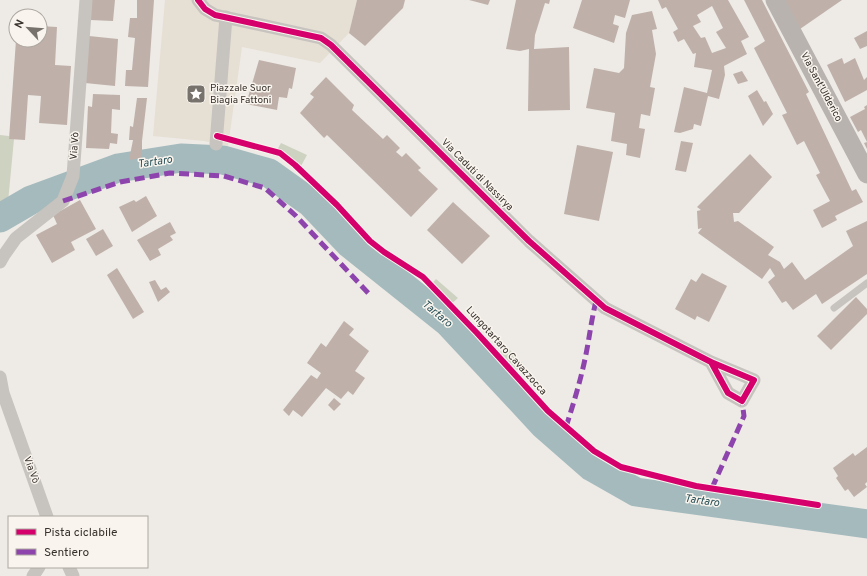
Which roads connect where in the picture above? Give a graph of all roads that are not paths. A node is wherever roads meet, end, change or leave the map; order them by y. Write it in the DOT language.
graph roads {
  1 [pos="86,0"];
  2 [pos="198,0"];
  3 [pos="775,0"];
  4 [pos="226,17"];
  5 [pos="216,144"];
  6 [pos="867,174"];
  7 [pos="0,262"];
  8 [pos="867,284"];
  9 [pos="834,308"];
  10 [pos="711,362"];
  11 [pos="0,377"];
  12 [pos="47,516"];
  1 -- 7 [label="street, Via Vò"];
  2 -- 4 [label="street, Via Caduti di Nassirya"];
  3 -- 6 [label="street, Via Sant'Ulderico"];
  4 -- 5 [label="street"];
  4 -- 10 [label="street, Via Caduti di Nassirya"];
  8 -- 9 [label="lane"];
  11 -- 12 [label="street, Via Vò"];
}
